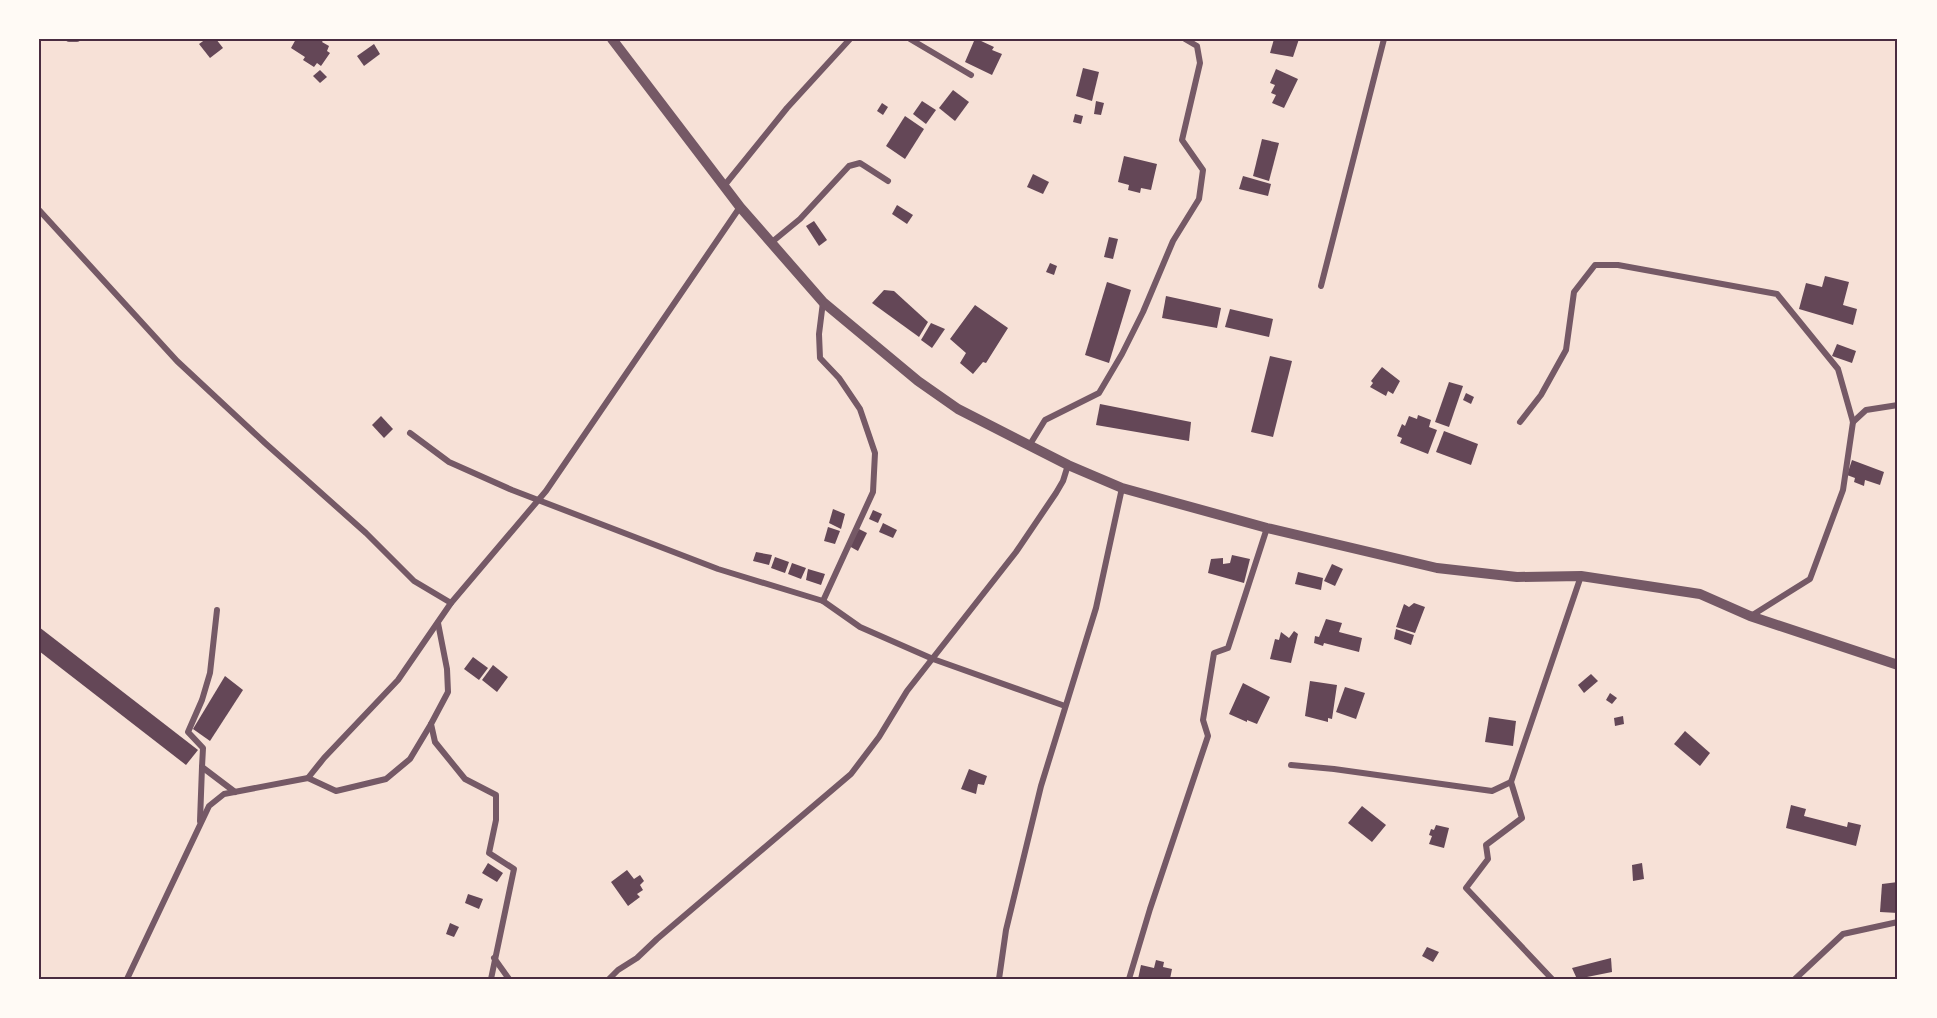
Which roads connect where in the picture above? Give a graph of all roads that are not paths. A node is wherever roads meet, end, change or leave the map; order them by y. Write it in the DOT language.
graph roads {
  1 [pos="69,39"];
  2 [pos="77,39"];
  3 [pos="612,39"];
  4 [pos="850,39"];
  5 [pos="910,39"];
  6 [pos="1185,39"];
  7 [pos="1384,39"];
  8 [pos="970,75"];
  9 [pos="888,181"];
  10 [pos="723,186"];
  11 [pos="740,207"];
  12 [pos="39,210"];
  13 [pos="772,242"];
  14 [pos="1321,286"];
  15 [pos="823,302"];
  16 [pos="1898,405"];
  17 [pos="1520,422"];
  18 [pos="1853,422"];
  19 [pos="410,433"];
  20 [pos="1029,446"];
  21 [pos="1068,465"];
  22 [pos="1122,488"];
  23 [pos="538,501"];
  24 [pos="1267,528"];
  25 [pos="1581,576"];
  26 [pos="823,601"];
  27 [pos="451,603"];
  28 [pos="217,610"];
  29 [pos="1750,616"];
  30 [pos="438,623"];
  31 [pos="933,658"];
  32 [pos="1898,665"];
  33 [pos="1065,706"];
  34 [pos="431,724"];
  35 [pos="1291,765"];
  36 [pos="202,768"];
  37 [pos="308,778"];
  38 [pos="1512,782"];
  39 [pos="235,792"];
  40 [pos="199,826"];
  41 [pos="1898,922"];
  42 [pos="494,958"];
  43 [pos="127,979"];
  44 [pos="491,979"];
  45 [pos="509,979"];
  46 [pos="609,979"];
  47 [pos="999,979"];
  48 [pos="1129,979"];
  49 [pos="1552,979"];
  50 [pos="1795,979"];
  1 -- 2 [label="street"];
  3 -- 10 [label="street"];
  4 -- 10 [label="street"];
  5 -- 8 [label="street"];
  6 -- 20 [label="street"];
  7 -- 14 [label="street"];
  9 -- 13 [label="street"];
  10 -- 11 [label="street"];
  11 -- 13 [label="street"];
  11 -- 23 [label="street"];
  12 -- 27 [label="street"];
  13 -- 15 [label="street"];
  15 -- 20 [label="street"];
  15 -- 26 [label="street"];
  16 -- 18 [label="street"];
  17 -- 18 [label="street"];
  18 -- 29 [label="street"];
  19 -- 23 [label="street"];
  20 -- 21 [label="street"];
  21 -- 22 [label="street"];
  21 -- 31 [label="street"];
  22 -- 24 [label="street"];
  22 -- 33 [label="street"];
  23 -- 26 [label="street"];
  23 -- 27 [label="street"];
  24 -- 25 [label="street"];
  24 -- 48 [label="street"];
  25 -- 29 [label="street"];
  25 -- 38 [label="street"];
  26 -- 31 [label="street"];
  27 -- 30 [label="street"];
  28 -- 36 [label="street"];
  29 -- 32 [label="street"];
  30 -- 34 [label="street"];
  30 -- 37 [label="street"];
  31 -- 33 [label="street"];
  31 -- 46 [label="street"];
  33 -- 47 [label="street"];
  34 -- 37 [label="street"];
  34 -- 42 [label="street"];
  35 -- 38 [label="street"];
  36 -- 39 [label="street"];
  36 -- 40 [label="street"];
  37 -- 39 [label="street"];
  38 -- 49 [label="street"];
  39 -- 40 [label="street"];
  40 -- 43 [label="street"];
  41 -- 50 [label="street"];
  42 -- 44 [label="street"];
  42 -- 45 [label="street"];
}
